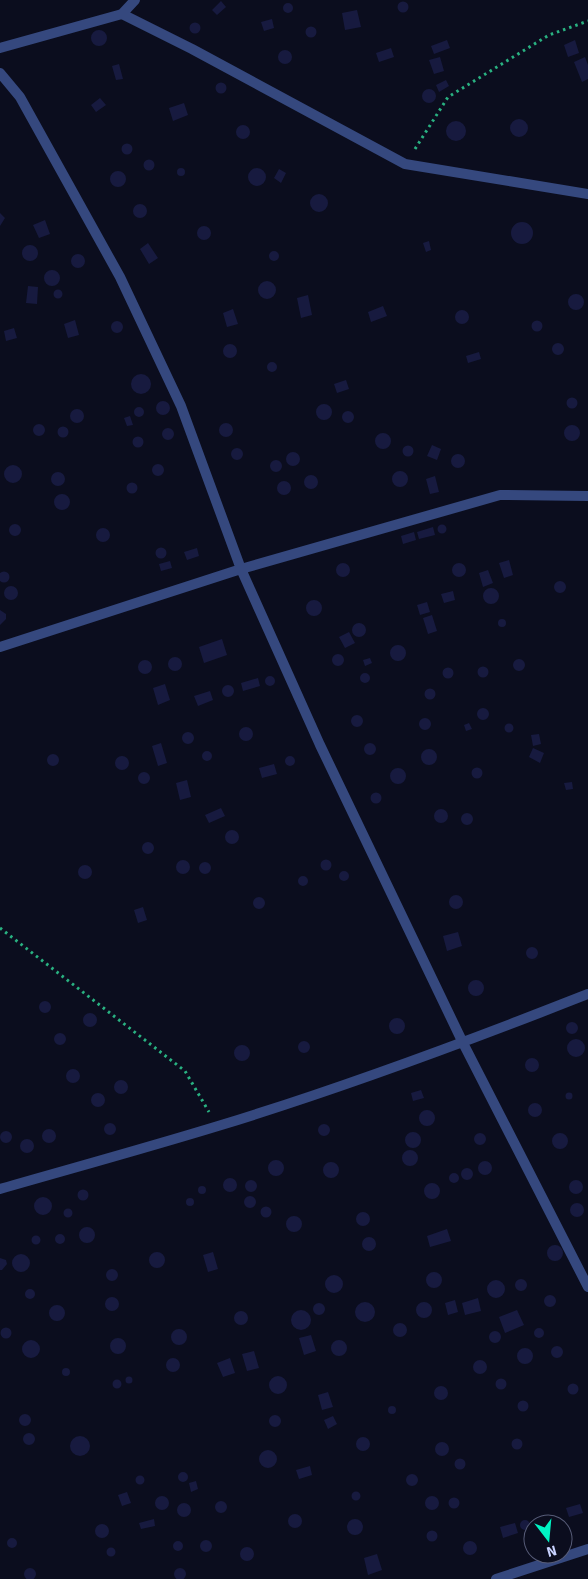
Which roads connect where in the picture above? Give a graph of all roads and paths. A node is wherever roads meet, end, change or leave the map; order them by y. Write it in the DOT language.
graph roads {
  1 [pos="135,0"];
  2 [pos="122,14"];
  3 [pos="588,21"];
  4 [pos="0,48"];
  5 [pos="0,73"];
  6 [pos="405,164"];
  7 [pos="588,194"];
  8 [pos="588,496"];
  9 [pos="241,569"];
  10 [pos="0,647"];
  11 [pos="0,928"];
  12 [pos="588,994"];
  13 [pos="462,1043"];
  14 [pos="219,1126"];
  15 [pos="0,1189"];
  16 [pos="588,1287"];
  17 [pos="588,1549"];
  18 [pos="496,1579"];
  1 -- 2 [label="street"];
  2 -- 4 [label="street"];
  2 -- 6 [label="street"];
  3 -- 6 [label="path"];
  5 -- 9 [label="street"];
  6 -- 7 [label="street"];
  8 -- 9 [label="street"];
  9 -- 10 [label="street"];
  9 -- 13 [label="street"];
  11 -- 14 [label="path"];
  12 -- 13 [label="street"];
  13 -- 14 [label="street"];
  13 -- 16 [label="street"];
  14 -- 15 [label="street"];
  17 -- 18 [label="street"];
}
